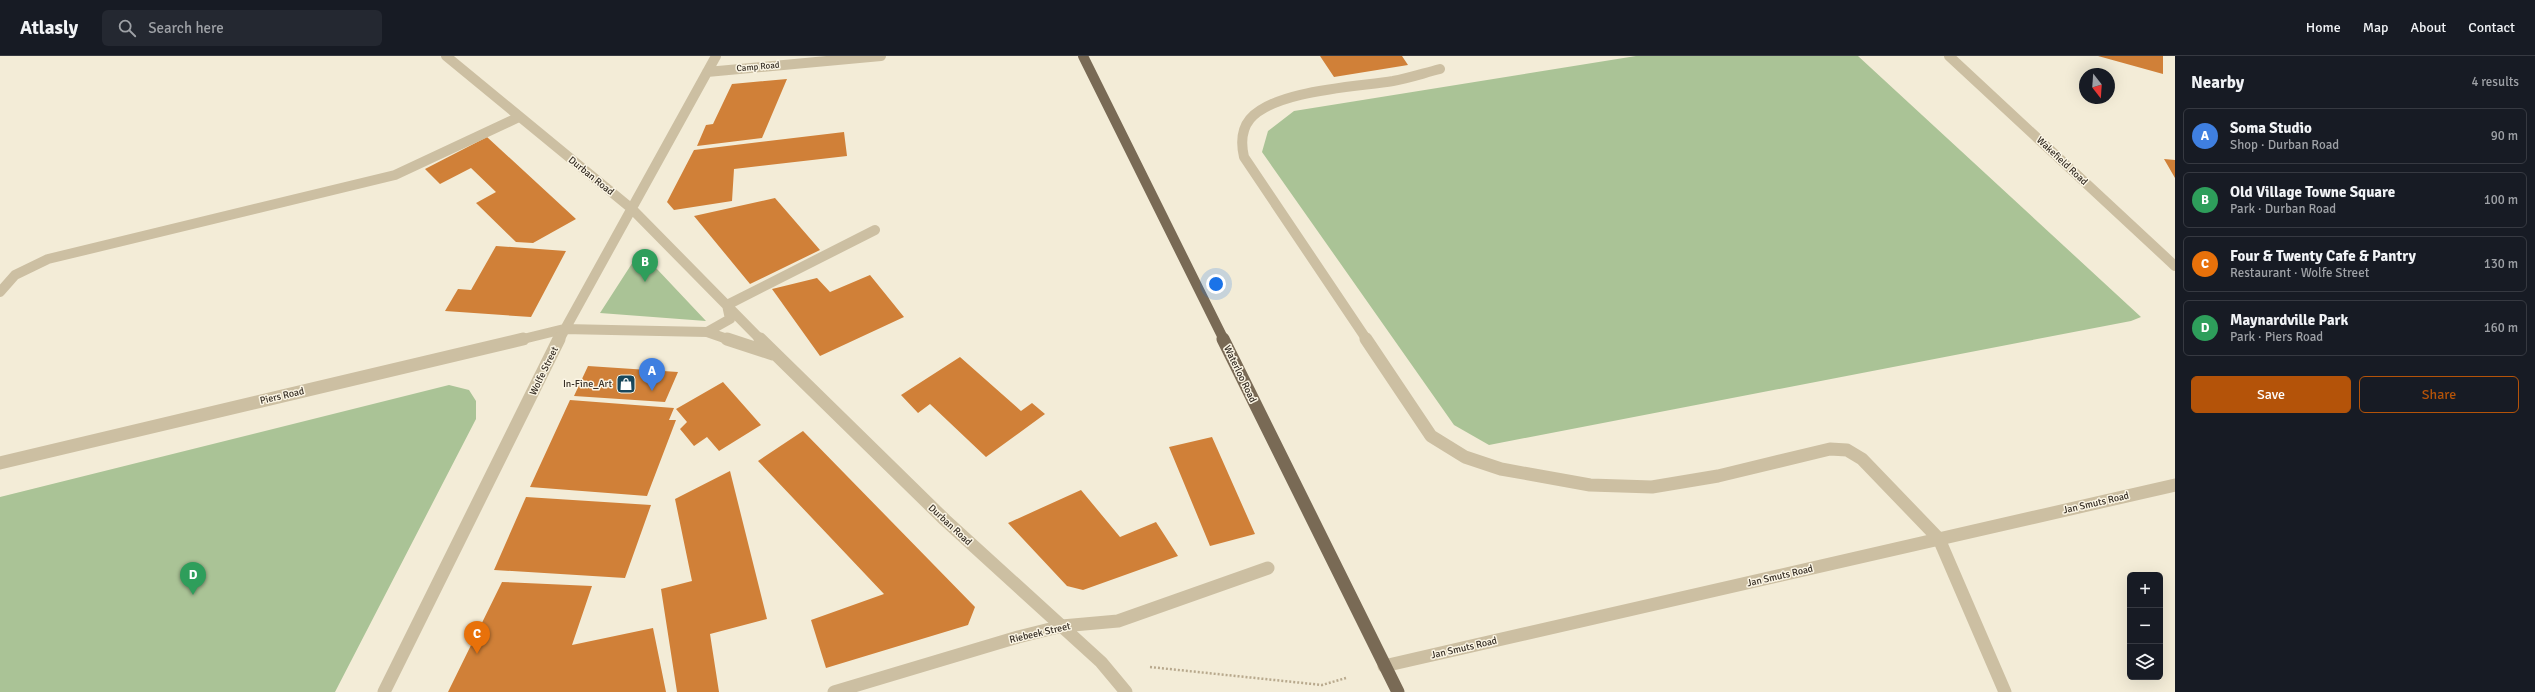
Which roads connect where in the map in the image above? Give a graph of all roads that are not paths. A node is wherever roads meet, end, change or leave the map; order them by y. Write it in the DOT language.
graph roads {
  1 [pos="446,56"];
  2 [pos="716,56"];
  3 [pos="881,56"];
  4 [pos="1083,56"];
  5 [pos="1949,56"];
  6 [pos="1440,69"];
  7 [pos="708,72"];
  8 [pos="519,117"];
  9 [pos="632,209"];
  10 [pos="875,230"];
  11 [pos="2175,266"];
  12 [pos="0,292"];
  13 [pos="727,305"];
  14 [pos="564,329"];
  15 [pos="707,332"];
  16 [pos="776,355"];
  17 [pos="0,463"];
  18 [pos="2175,485"];
  19 [pos="1939,539"];
  20 [pos="1268,568"];
  21 [pos="1062,626"];
  22 [pos="1384,666"];
  23 [pos="384,692"];
  24 [pos="834,692"];
  25 [pos="1126,692"];
  26 [pos="1398,692"];
  27 [pos="2005,692"];
  1 -- 8 [label="street, Durban Road"];
  2 -- 7 [label="street, Wolfe Street"];
  3 -- 7 [label="street, Camp Road"];
  4 -- 22 [label="main road, Waterloo Road"];
  5 -- 11 [label="street, Wakefield Road"];
  6 -- 19 [label="street"];
  7 -- 9 [label="street, Wolfe Street"];
  8 -- 9 [label="street, Durban Road"];
  8 -- 12 [label="street"];
  9 -- 13 [label="street, Durban Road"];
  9 -- 14 [label="street, Wolfe Street"];
  10 -- 13 [label="street"];
  13 -- 15 [label="street"];
  13 -- 16 [label="street, Durban Road"];
  14 -- 15 [label="street, Durban Road"];
  14 -- 17 [label="street, Piers Road"];
  14 -- 23 [label="street, Wolfe Street"];
  15 -- 16 [label="street, Durban Road"];
  16 -- 21 [label="street, Durban Road"];
  18 -- 19 [label="street, Jan Smuts Road"];
  19 -- 22 [label="street, Jan Smuts Road"];
  19 -- 27 [label="street"];
  20 -- 21 [label="street, Riebeek Street"];
  21 -- 24 [label="street, Riebeek Street"];
  21 -- 25 [label="street, Durban Road"];
  22 -- 26 [label="main road, Waterloo Road"];
}
